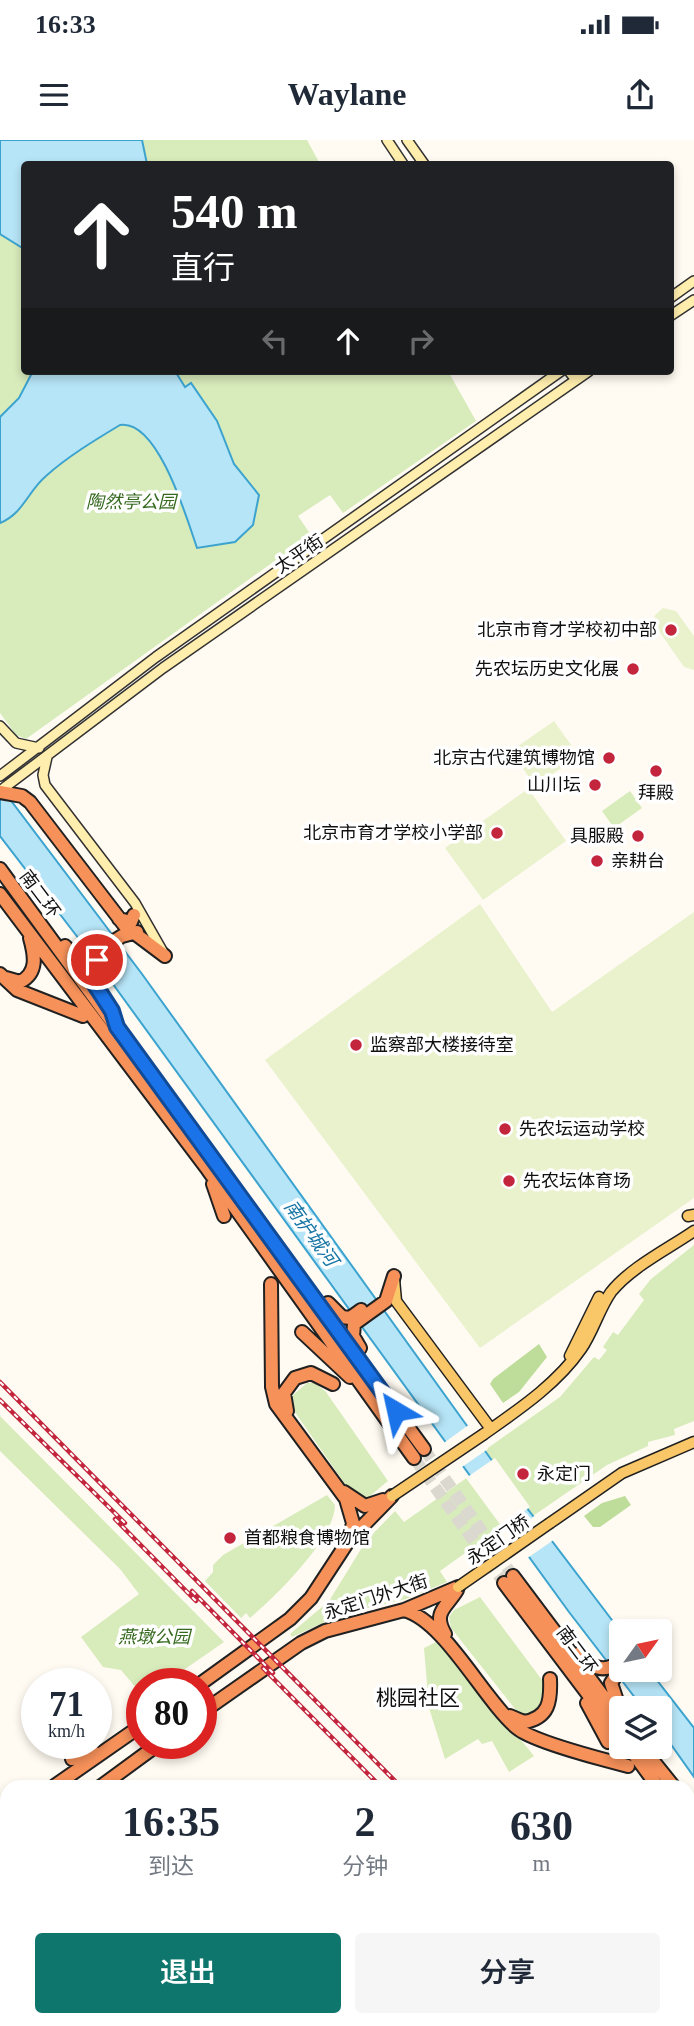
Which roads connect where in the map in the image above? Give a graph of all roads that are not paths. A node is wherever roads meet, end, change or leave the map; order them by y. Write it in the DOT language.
graph roads {
  1 [pos="387,140"];
  2 [pos="407,140"];
  3 [pos="401,161"];
  4 [pos="422,161"];
  5 [pos="694,281"];
  6 [pos="674,295"];
  7 [pos="694,300"];
  8 [pos="674,313"];
  9 [pos="553,375"];
  10 [pos="558,375"];
  11 [pos="572,375"];
  12 [pos="583,375"];
  13 [pos="576,380"];
  14 [pos="565,388"];
  15 [pos="0,726"];
  16 [pos="39,748"];
  17 [pos="47,757"];
  18 [pos="0,776"];
  19 [pos="4,792"];
  20 [pos="0,801"];
  21 [pos="0,869"];
  22 [pos="0,894"];
  23 [pos="134,915"];
  24 [pos="119,919"];
  25 [pos="40,922"];
  26 [pos="29,932"];
  27 [pos="132,936"];
  28 [pos="165,956"];
  29 [pos="90,962"];
  30 [pos="83,1016"];
  31 [pos="117,1027"];
  32 [pos="208,1170"];
  33 [pos="224,1216"];
  34 [pos="694,1231"];
  35 [pos="394,1276"];
  36 [pos="300,1278"];
  37 [pos="271,1284"];
  38 [pos="599,1297"];
  39 [pos="388,1299"];
  40 [pos="352,1321"];
  41 [pos="302,1332"];
  42 [pos="565,1368"];
  43 [pos="333,1384"];
  44 [pos="376,1394"];
  45 [pos="487,1431"];
  46 [pos="694,1442"];
  47 [pos="419,1453"];
  48 [pos="392,1496"];
  49 [pos="349,1540"];
  50 [pos="458,1587"];
  51 [pos="404,1610"];
  52 [pos="552,1629"];
  53 [pos="609,1668"];
  54 [pos="217,1672"];
  55 [pos="550,1679"];
  56 [pos="217,1702"];
  57 [pos="609,1704"];
  58 [pos="609,1731"];
  59 [pos="94,1759"];
  60 [pos="138,1759"];
  61 [pos="638,1759"];
  62 [pos="652,1759"];
  63 [pos="628,1766"];
  64 [pos="62,1780"];
  65 [pos="110,1780"];
  66 [pos="653,1780"];
  67 [pos="668,1780"];
  1 -- 3 [label="main road"];
  2 -- 4 [label="main road"];
  5 -- 6 [label="main road"];
  7 -- 8 [label="main road"];
  9 -- 16 [label="main road, 太平街"];
  10 -- 14 [label="main road"];
  11 -- 13 [label="main road"];
  12 -- 13 [label="main road, 太平街"];
  13 -- 14 [label="main road, 太平街"];
  14 -- 17 [label="main road, 太平街"];
  15 -- 16 [label="main road"];
  16 -- 18 [label="main road, 太平街"];
  17 -- 19 [label="main road, 太平街"];
  17 -- 28 [label="main road"];
  19 -- 20 [label="highway"];
  19 -- 24 [label="highway"];
  21 -- 25 [label="highway, 南二环"];
  22 -- 26 [label="highway, 南二环"];
  23 -- 24 [label="highway"];
  24 -- 27 [label="highway"];
  25 -- 29 [label="highway"];
  25 -- 31 [label="highway, 南二环"];
  26 -- 30 [label="highway"];
  26 -- 32 [label="highway, 南二环"];
  27 -- 28 [label="highway"];
  27 -- 29 [label="highway"];
  29 -- 31 [label="highway"];
  31 -- 36 [label="highway, 南二环"];
  32 -- 33 [label="highway"];
  32 -- 44 [label="highway, 南二环"];
  34 -- 42 [label="main road"];
  35 -- 39 [label="highway"];
  36 -- 40 [label="highway"];
  36 -- 44 [label="highway, 南二环"];
  37 -- 49 [label="highway"];
  38 -- 42 [label="main road"];
  39 -- 40 [label="highway"];
  39 -- 45 [label="main road"];
  40 -- 44 [label="highway"];
  41 -- 44 [label="highway"];
  42 -- 45 [label="main road"];
  43 -- 48 [label="highway"];
  44 -- 47 [label="highway, 南二环"];
  45 -- 48 [label="main road, bridge"];
  46 -- 50 [label="main road, 永定门桥, bridge"];
  48 -- 49 [label="highway, 永定门外大街"];
  49 -- 54 [label="highway, 永定门外大街"];
  50 -- 51 [label="highway, 永定门外大街"];
  50 -- 55 [label="highway"];
  51 -- 56 [label="highway, 永定门外大街"];
  51 -- 63 [label="highway"];
  52 -- 53 [label="highway"];
  52 -- 57 [label="highway, 南二环"];
  52 -- 58 [label="highway, 南二环"];
  59 -- 64 [label="highway"];
  60 -- 65 [label="highway"];
  61 -- 66 [label="highway"];
  62 -- 67 [label="highway"];
}
